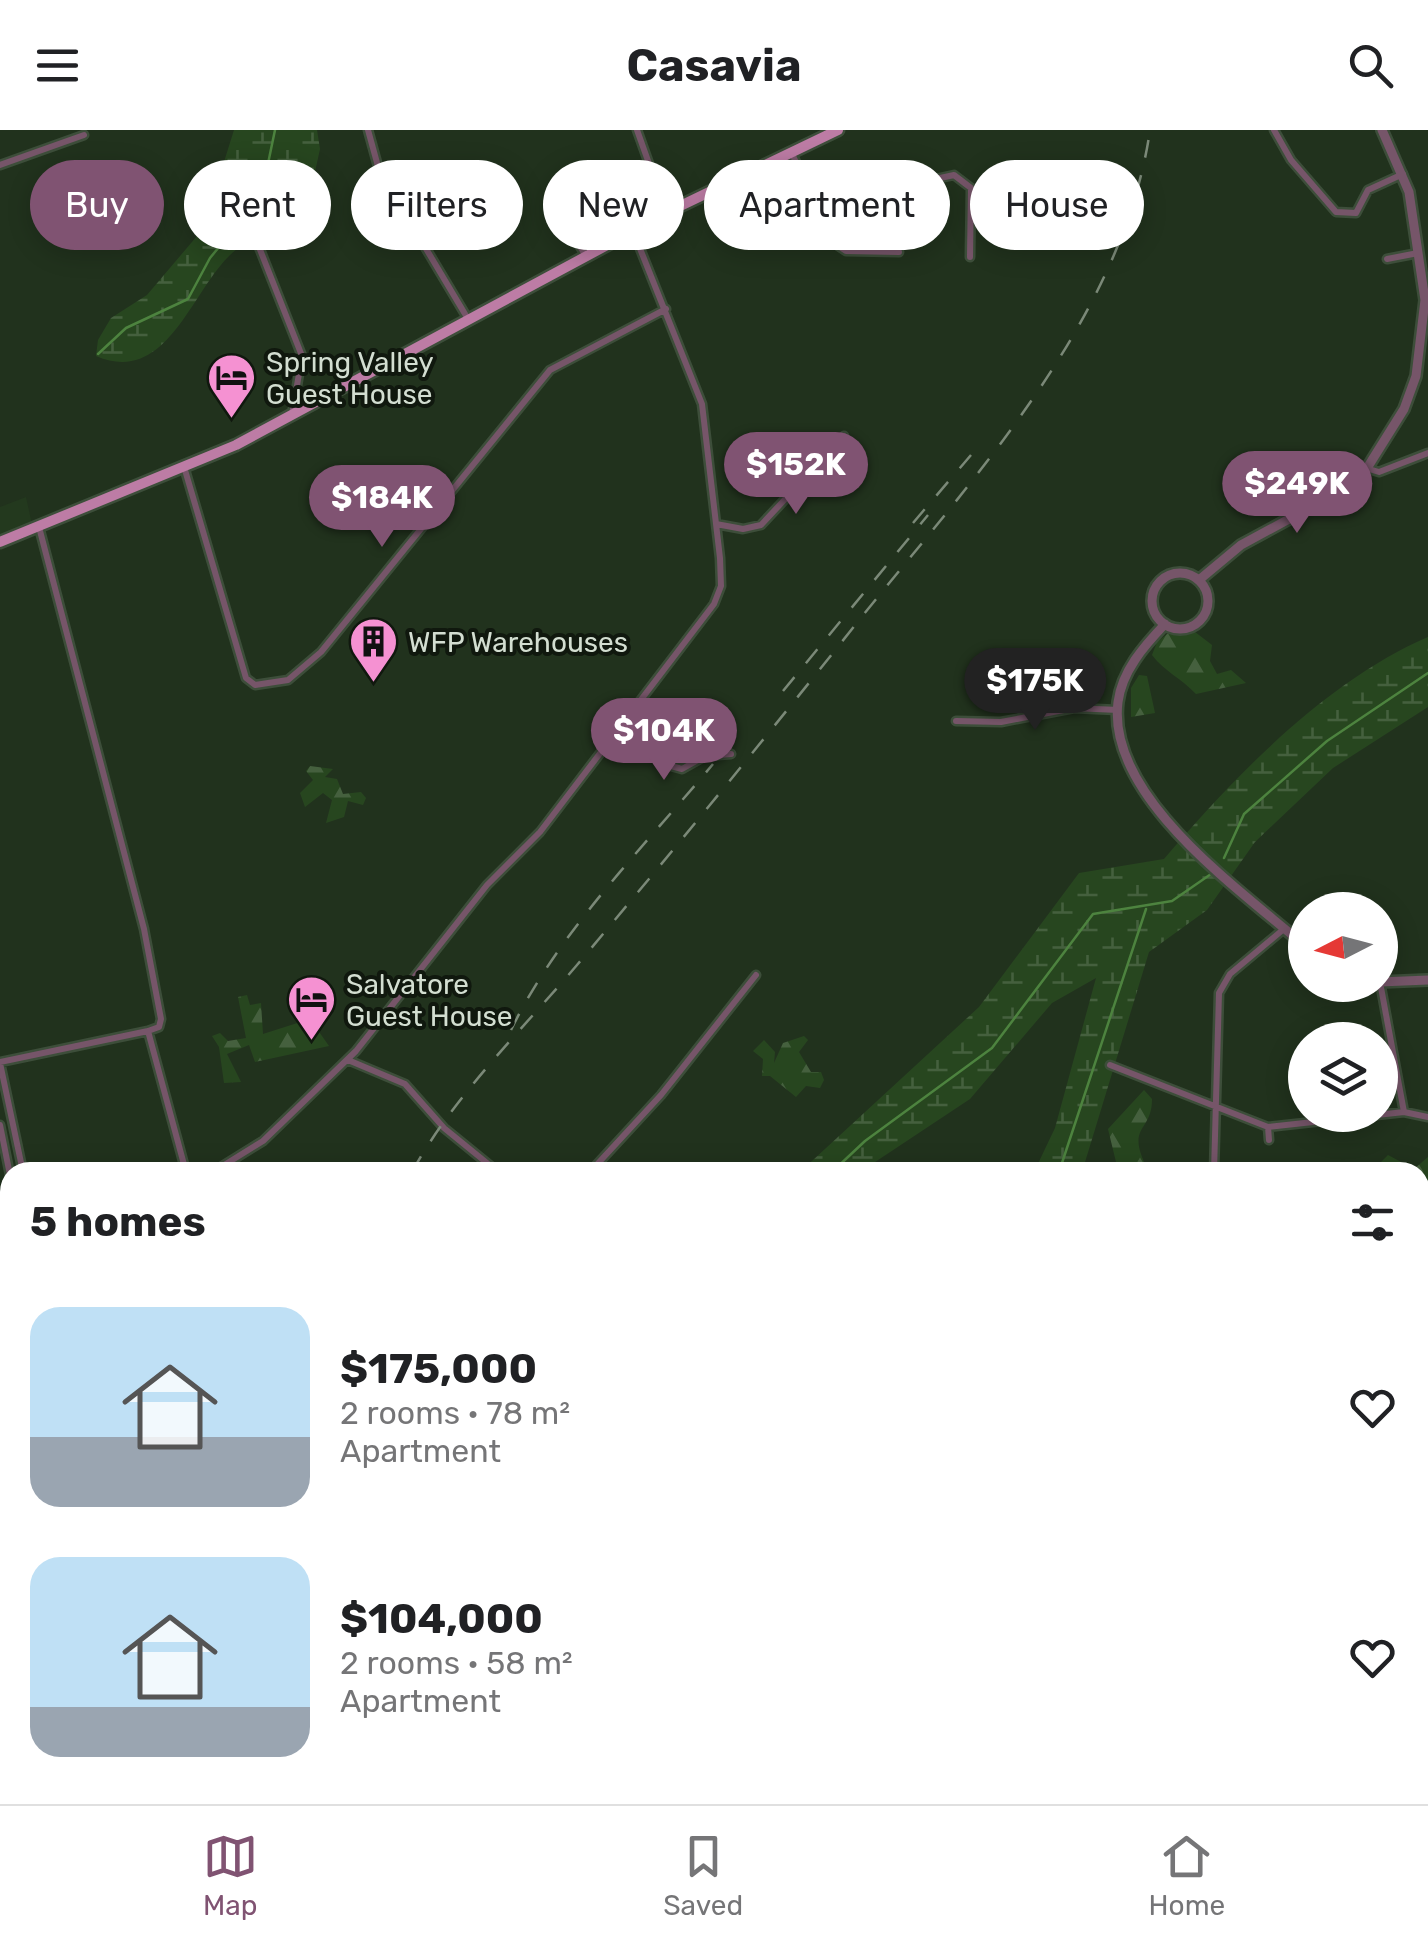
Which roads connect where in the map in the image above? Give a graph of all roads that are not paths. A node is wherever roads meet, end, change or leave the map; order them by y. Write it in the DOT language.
graph roads {
  1 [pos="368,130"];
  2 [pos="638,130"];
  3 [pos="838,130"];
  4 [pos="1274,130"];
  5 [pos="1382,130"];
  6 [pos="84,135"];
  7 [pos="791,152"];
  8 [pos="648,160"];
  9 [pos="795,160"];
  10 [pos="0,166"];
  11 [pos="1404,174"];
  12 [pos="950,176"];
  13 [pos="684,204"];
  14 [pos="260,250"];
  15 [pos="582,250"];
  16 [pos="598,250"];
  17 [pos="642,250"];
  18 [pos="845,250"];
  19 [pos="898,252"];
  20 [pos="1419,253"];
  21 [pos="586,256"];
  22 [pos="970,256"];
  23 [pos="1387,260"];
  24 [pos="1425,268"];
  25 [pos="1427,302"];
  26 [pos="666,309"];
  27 [pos="468,319"];
  28 [pos="292,416"];
  29 [pos="844,436"];
  30 [pos="1428,453"];
  31 [pos="1369,469"];
  32 [pos="185,470"];
  33 [pos="716,524"];
  34 [pos="39,527"];
  35 [pos="0,542"];
  36 [pos="1198,580"];
  37 [pos="1165,624"];
  38 [pos="1118,710"];
  39 [pos="956,721"];
  40 [pos="619,727"];
  41 [pos="731,754"];
  42 [pos="1285,928"];
  43 [pos="1288,931"];
  44 [pos="756,975"];
  45 [pos="1428,980"];
  46 [pos="1398,981"];
  47 [pos="1384,1002"];
  48 [pos="148,1031"];
  49 [pos="348,1060"];
  50 [pos="0,1062"];
  51 [pos="1110,1065"];
  52 [pos="1218,1106"];
  53 [pos="1404,1112"];
  54 [pos="1428,1116"];
  55 [pos="0,1125"];
  56 [pos="1268,1127"];
  57 [pos="1268,1140"];
  58 [pos="7,1162"];
  59 [pos="20,1162"];
  60 [pos="183,1162"];
  61 [pos="229,1162"];
  62 [pos="486,1162"];
  63 [pos="599,1162"];
  64 [pos="1215,1162"];
  1 -- 27 [label="street"];
  2 -- 8 [label="street"];
  3 -- 7 [label="main road"];
  4 -- 11 [label="street"];
  5 -- 11 [label="street"];
  6 -- 10 [label="street"];
  7 -- 9 [label="street"];
  7 -- 13 [label="main road"];
  11 -- 20 [label="street"];
  12 -- 22 [label="street"];
  14 -- 28 [label="street"];
  15 -- 21 [label="street"];
  16 -- 21 [label="main road"];
  17 -- 26 [label="street"];
  18 -- 19 [label="street"];
  20 -- 23 [label="street"];
  20 -- 24 [label="street"];
  21 -- 27 [label="main road"];
  24 -- 25 [label="street"];
  25 -- 31 [label="street"];
  26 -- 32 [label="street"];
  26 -- 33 [label="street"];
  27 -- 28 [label="main road"];
  28 -- 32 [label="main road"];
  29 -- 33 [label="street"];
  30 -- 31 [label="street"];
  31 -- 36 [label="street"];
  32 -- 34 [label="main road"];
  33 -- 40 [label="street"];
  34 -- 35 [label="main road"];
  34 -- 48 [label="street"];
  36 -- 37 [label="street"];
  36 -- 37 [label="street"];
  37 -- 38 [label="street"];
  38 -- 39 [label="street"];
  38 -- 42 [label="street"];
  40 -- 41 [label="street"];
  40 -- 49 [label="street"];
  42 -- 43 [label="street"];
  42 -- 52 [label="street"];
  44 -- 63 [label="street"];
  45 -- 46 [label="street"];
  47 -- 53 [label="street"];
  48 -- 50 [label="street"];
  48 -- 60 [label="street"];
  49 -- 61 [label="street"];
  49 -- 62 [label="street"];
  50 -- 59 [label="street"];
  51 -- 52 [label="street"];
  52 -- 56 [label="street"];
  52 -- 64 [label="street"];
  53 -- 54 [label="street"];
  53 -- 56 [label="street"];
  55 -- 58 [label="street"];
  56 -- 57 [label="street"];
}
